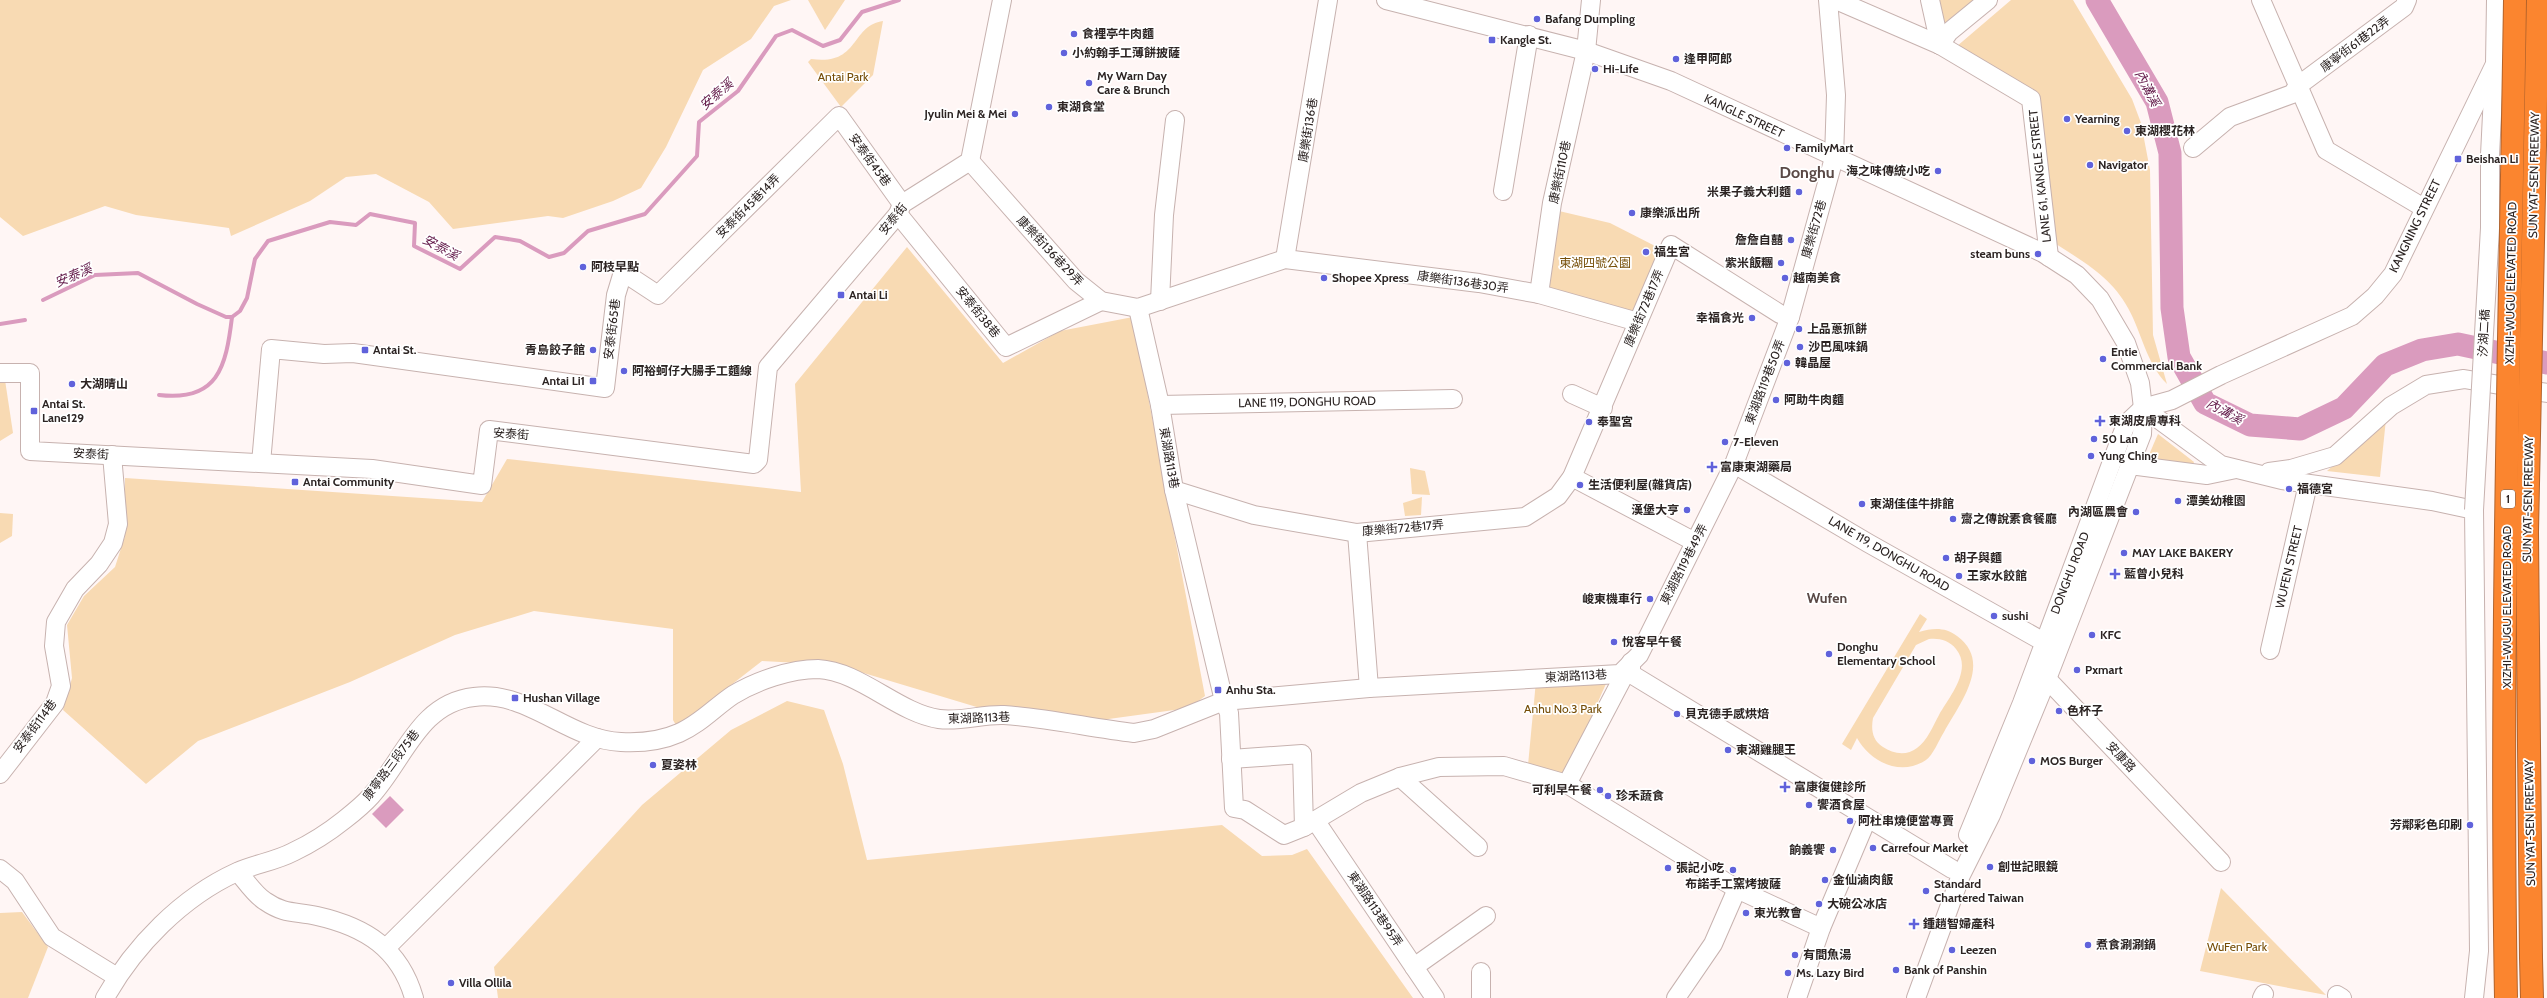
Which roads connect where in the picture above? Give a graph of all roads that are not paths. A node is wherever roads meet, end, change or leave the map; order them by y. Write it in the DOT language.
graph roads {
  1 [pos="1002,0"];
  2 [pos="1328,0"];
  3 [pos="1386,0"];
  4 [pos="1591,0"];
  5 [pos="1828,0"];
  6 [pos="1836,0"];
  7 [pos="1930,0"];
  8 [pos="1988,0"];
  9 [pos="2261,0"];
  10 [pos="2407,0"];
  11 [pos="2496,0"];
  12 [pos="2515,0"];
  13 [pos="2538,0"];
  14 [pos="1529,35"];
  15 [pos="1940,45"];
  16 [pos="1586,51"];
  17 [pos="2495,64"];
  18 [pos="2299,85"];
  19 [pos="839,116"];
  20 [pos="1175,120"];
  21 [pos="2193,148"];
  22 [pos="1834,158"];
  23 [pos="970,161"];
  24 [pos="1503,190"];
  25 [pos="2424,208"];
  26 [pos="900,209"];
  27 [pos="2049,257"];
  28 [pos="1285,259"];
  29 [pos="623,272"];
  30 [pos="1539,294"];
  31 [pos="1794,299"];
  32 [pos="1101,300"];
  33 [pos="1160,301"];
  34 [pos="1138,308"];
  35 [pos="1790,317"];
  36 [pos="1638,322"];
  37 [pos="0,373"];
  38 [pos="2547,393"];
  39 [pos="1572,394"];
  40 [pos="1453,399"];
  41 [pos="1160,405"];
  42 [pos="1603,408"];
  43 [pos="2143,408"];
  44 [pos="112,455"];
  45 [pos="261,463"];
  46 [pos="1734,464"];
  47 [pos="2130,464"];
  48 [pos="2236,469"];
  49 [pos="2261,473"];
  50 [pos="1572,476"];
  51 [pos="2308,484"];
  52 [pos="1174,490"];
  53 [pos="2474,510"];
  54 [pos="1357,533"];
  55 [pos="1695,542"];
  56 [pos="2044,642"];
  57 [pos="2270,650"];
  58 [pos="1631,662"];
  59 [pos="2047,679"];
  60 [pos="1369,688"];
  61 [pos="1224,701"];
  62 [pos="681,732"];
  63 [pos="597,738"];
  64 [pos="1231,759"];
  65 [pos="0,774"];
  66 [pos="1400,776"];
  67 [pos="1567,784"];
  68 [pos="1867,819"];
  69 [pos="1310,823"];
  70 [pos="1478,848"];
  71 [pos="2221,862"];
  72 [pos="0,869"];
  73 [pos="1952,869"];
  74 [pos="238,872"];
  75 [pos="0,881"];
  76 [pos="1737,889"];
  77 [pos="21,893"];
  78 [pos="1486,916"];
  79 [pos="1821,928"];
  80 [pos="387,947"];
  81 [pos="1414,967"];
  82 [pos="1481,972"];
  83 [pos="117,977"];
  84 [pos="105,998"];
  85 [pos="414,998"];
  86 [pos="1435,998"];
  87 [pos="1481,998"];
  88 [pos="1676,998"];
  89 [pos="1797,998"];
  90 [pos="1904,998"];
  91 [pos="1916,998"];
  92 [pos="2474,998"];
  93 [pos="2506,998"];
  94 [pos="2532,998"];
  1 -- 23 [label="street"];
  2 -- 28 [label="street, 康樂街136巷"];
  3 -- 14 [label="street, KANGLE STREET"];
  4 -- 16 [label="street, 康樂街110巷"];
  5 -- 22 [label="street, 康樂街72巷"];
  6 -- 15 [label="street, LANE 61, KANGLE STREET"];
  7 -- 15 [label="street"];
  8 -- 15 [label="street"];
  9 -- 18 [label="street"];
  10 -- 18 [label="street, 康寧街61巷22弄"];
  11 -- 17 [label="street, KANGNING STREET"];
  12 -- 93 [label="highway, XIZHI-WUGU ELEVATED ROAD / 1, bridge"];
  13 -- 94 [label="highway, SUN YAT-SEN FREEWAY / 1, bridge"];
  14 -- 16 [label="street, KANGLE STREET"];
  14 -- 24 [label="street"];
  15 -- 27 [label="street, LANE 61, KANGLE STREET"];
  16 -- 22 [label="street, KANGLE STREET"];
  16 -- 30 [label="street, 康樂街110巷"];
  17 -- 25 [label="street, KANGNING STREET"];
  17 -- 53 [label="street, 汐湖二橋, bridge"];
  18 -- 21 [label="street, 康寧街61巷22弄"];
  18 -- 25 [label="street"];
  19 -- 26 [label="street, 安泰街45巷"];
  19 -- 29 [label="street, 安泰街45巷14弄"];
  20 -- 33 [label="street"];
  22 -- 27 [label="street, KANGLE STREET"];
  22 -- 31 [label="street, 康樂街72巷"];
  23 -- 26 [label="street, 安泰街"];
  23 -- 32 [label="street, 康樂街136巷29弄"];
  25 -- 43 [label="street, KANGNING STREET"];
  26 -- 32 [label="street, 安泰街38巷"];
  26 -- 45 [label="street, 安泰街"];
  27 -- 43 [label="street, KANGLE STREET"];
  28 -- 30 [label="street, 康樂街136巷30弄"];
  28 -- 33 [label="street, 康樂街136巷29弄"];
  29 -- 45 [label="street, 安泰街65巷"];
  30 -- 36 [label="street, 康樂街136巷30弄"];
  31 -- 35 [label="street, 東湖路119巷50弄"];
  32 -- 34 [label="street, 康樂街136巷29弄"];
  33 -- 34 [label="street, 康樂街136巷29弄"];
  34 -- 41 [label="street, 東湖路113巷"];
  35 -- 36 [label="street, 康樂街72巷17弄"];
  35 -- 46 [label="street, 東湖路119巷50弄"];
  36 -- 42 [label="street, 康樂街72巷17弄"];
  37 -- 44 [label="street, 安泰街"];
  38 -- 49 [label="street"];
  39 -- 42 [label="street"];
  40 -- 41 [label="street, LANE 119, DONGHU ROAD"];
  41 -- 52 [label="street, 東湖路113巷"];
  42 -- 50 [label="street, 康樂街72巷17弄"];
  43 -- 47 [label="street, DONGHU ROAD"];
  43 -- 48 [label="street"];
  43 -- 56 [label="street, DONGHU ROAD"];
  44 -- 45 [label="street, 安泰街"];
  44 -- 65 [label="street, 安泰街114巷"];
  46 -- 55 [label="street, 東湖路119巷49弄"];
  46 -- 56 [label="street, LANE 119, DONGHU ROAD"];
  47 -- 48 [label="street"];
  47 -- 59 [label="street, DONGHU ROAD"];
  48 -- 49 [label="street"];
  49 -- 51 [label="street"];
  50 -- 54 [label="street, 康樂街72巷17弄"];
  50 -- 55 [label="street"];
  51 -- 53 [label="street"];
  51 -- 57 [label="street, WUFEN STREET"];
  52 -- 54 [label="street, 康樂街72巷17弄"];
  52 -- 61 [label="street, 東湖路113巷"];
  53 -- 92 [label="street, 汐湖二橋"];
  54 -- 60 [label="street"];
  55 -- 58 [label="street, 東湖路119巷49弄"];
  56 -- 59 [label="street"];
  56 -- 73 [label="street, DONGHU ROAD"];
  58 -- 60 [label="street, 東湖路113巷"];
  58 -- 67 [label="street"];
  58 -- 68 [label="street"];
  59 -- 71 [label="street, 安康路"];
  59 -- 91 [label="street, DONGHU ROAD"];
  60 -- 61 [label="street, 東湖路113巷"];
  61 -- 62 [label="street, 東湖路113巷"];
  61 -- 64 [label="street"];
  62 -- 63 [label="street, 康寧路三段75巷"];
  63 -- 74 [label="street, 康寧路三段75巷"];
  63 -- 80 [label="street"];
  64 -- 69 [label="street"];
  64 -- 69 [label="street"];
  66 -- 67 [label="street"];
  66 -- 69 [label="street"];
  66 -- 70 [label="street"];
  67 -- 76 [label="street"];
  68 -- 73 [label="street"];
  68 -- 79 [label="street"];
  69 -- 81 [label="street, 東湖路113巷95弄"];
  72 -- 77 [label="street"];
  73 -- 90 [label="street, DONGHU ROAD"];
  74 -- 80 [label="street"];
  74 -- 83 [label="street, 康寧路三段75巷"];
  75 -- 77 [label="street"];
  76 -- 79 [label="street"];
  76 -- 88 [label="street"];
  77 -- 83 [label="street"];
  78 -- 81 [label="street"];
  79 -- 89 [label="street"];
  80 -- 85 [label="street"];
  81 -- 86 [label="street, 東湖路113巷95弄"];
  82 -- 87 [label="street"];
  83 -- 84 [label="street, 康寧路三段75巷"];
}
